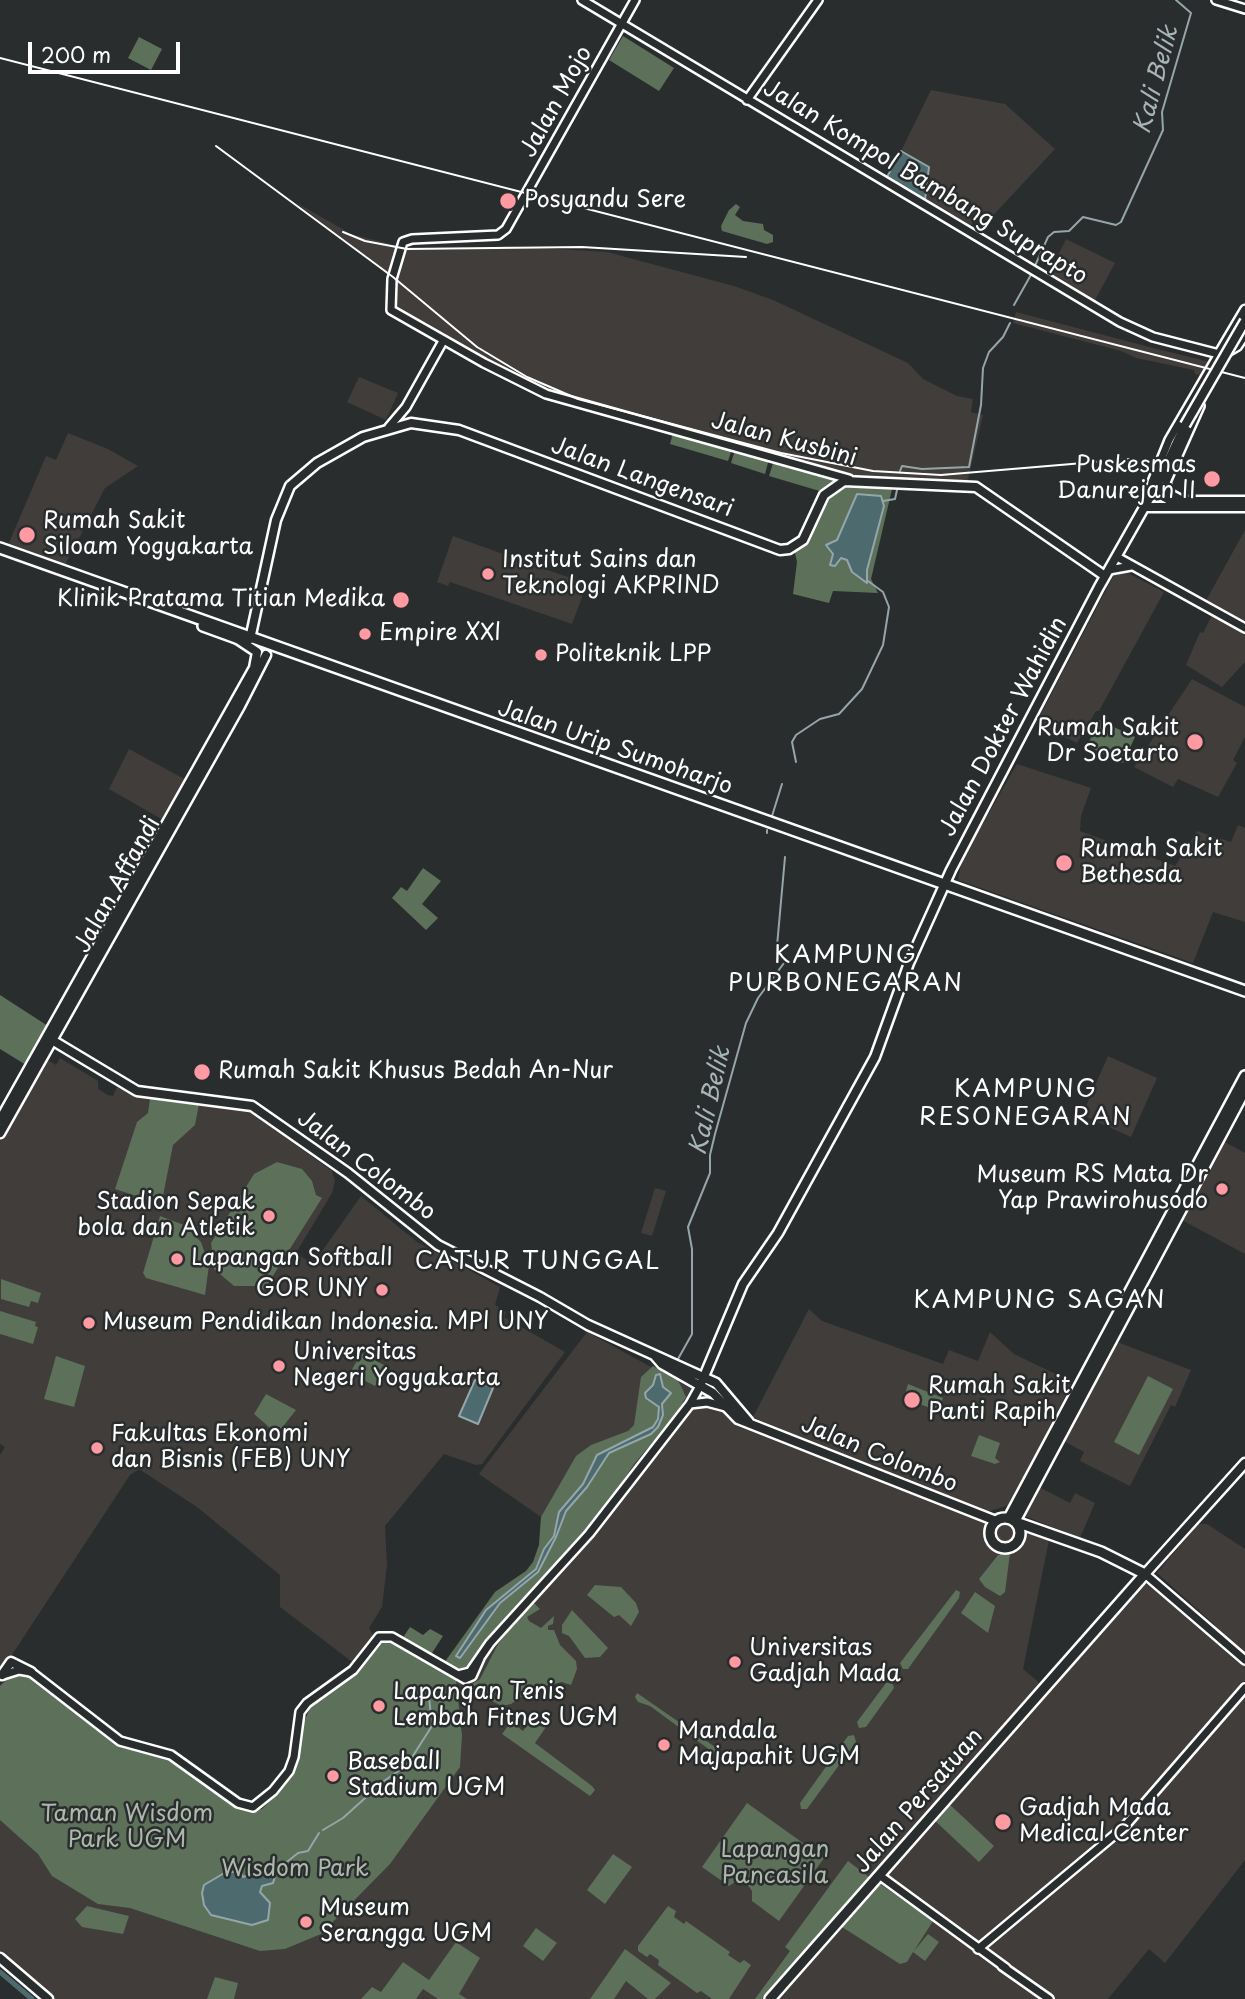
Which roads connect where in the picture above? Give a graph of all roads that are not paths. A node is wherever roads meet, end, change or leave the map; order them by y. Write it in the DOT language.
graph roads {
  1 [pos="582,0"];
  2 [pos="635,0"];
  3 [pos="818,0"];
  4 [pos="1216,0"];
  5 [pos="1245,9"];
  6 [pos="621,24"];
  7 [pos="747,100"];
  8 [pos="1245,310"];
  9 [pos="1241,323"];
  10 [pos="1244,339"];
  11 [pos="443,341"];
  12 [pos="1222,355"];
  13 [pos="1198,398"];
  14 [pos="389,427"];
  15 [pos="849,479"];
  16 [pos="1158,483"];
  17 [pos="1245,501"];
  18 [pos="1186,502"];
  19 [pos="1147,503"];
  20 [pos="1245,507"];
  21 [pos="0,548"];
  22 [pos="0,554"];
  23 [pos="1117,557"];
  24 [pos="1132,565"];
  25 [pos="1107,573"];
  26 [pos="153,605"];
  27 [pos="1245,628"];
  28 [pos="247,639"];
  29 [pos="272,650"];
  30 [pos="254,668"];
  31 [pos="198,774"];
  32 [pos="946,886"];
  33 [pos="1245,991"];
  34 [pos="50,1039"];
  35 [pos="1245,1076"];
  36 [pos="1242,1093"];
  37 [pos="0,1120"];
  38 [pos="0,1133"];
  39 [pos="702,1382"];
  40 [pos="690,1404"];
  41 [pos="727,1408"];
  42 [pos="749,1422"];
  43 [pos="1245,1463"];
  44 [pos="1013,1520"];
  45 [pos="996,1521"];
  46 [pos="1040,1530"];
  47 [pos="1020,1536"];
  48 [pos="1145,1574"];
  49 [pos="1245,1660"];
  50 [pos="31,1672"];
  51 [pos="1,1676"];
  52 [pos="1245,1688"];
  53 [pos="879,1876"];
  54 [pos="979,1948"];
  55 [pos="0,1958"];
  56 [pos="48,1999"];
  57 [pos="770,1999"];
  58 [pos="1049,1999"];
  1 -- 6 [label="street, Jalan Kompol Bambang Suprapto"];
  2 -- 6 [label="street, Jalan Mojo"];
  3 -- 7 [label="street"];
  4 -- 5 [label="street"];
  6 -- 7 [label="street, Jalan Kompol Bambang Suprapto"];
  6 -- 11 [label="street, Jalan Mojo"];
  7 -- 12 [label="street, Jalan Kompol Bambang Suprapto"];
  8 -- 9 [label="main road, Jalan Dokter Wahidin"];
  9 -- 10 [label="street"];
  9 -- 12 [label="main road, Jalan Dokter Wahidin, bridge"];
  10 -- 12 [label="main road"];
  11 -- 14 [label="street"];
  11 -- 15 [label="street, Jalan Kusbini"];
  12 -- 13 [label="street"];
  12 -- 16 [label="main road, Jalan Dokter Wahidin, bridge"];
  13 -- 18 [label="street"];
  13 -- 19 [label="street"];
  14 -- 15 [label="main road, Jalan Langensari"];
  14 -- 28 [label="main road, Jalan Langensari"];
  15 -- 25 [label="main road, Jalan Kusbini"];
  16 -- 18 [label="main road"];
  16 -- 19 [label="main road, Jalan Dokter Wahidin"];
  17 -- 18 [label="main road"];
  19 -- 20 [label="main road"];
  19 -- 23 [label="main road, Jalan Dokter Wahidin"];
  21 -- 26 [label="main road"];
  22 -- 26 [label="main road"];
  23 -- 24 [label="street"];
  23 -- 25 [label="main road, Jalan Dokter Wahidin"];
  24 -- 25 [label="street"];
  24 -- 27 [label="street"];
  25 -- 32 [label="main road, Jalan Dokter Wahidin"];
  26 -- 28 [label="main road, Jalan Urip Sumoharjo"];
  28 -- 29 [label="main road, Jalan Urip Sumoharjo"];
  28 -- 30 [label="main road"];
  29 -- 30 [label="main road, Jalan Affandi"];
  29 -- 31 [label="main road, Jalan Affandi"];
  29 -- 32 [label="main road, Jalan Urip Sumoharjo"];
  30 -- 31 [label="main road, Jalan Affandi"];
  31 -- 34 [label="main road, Jalan Affandi"];
  32 -- 33 [label="main road, Jalan Urip Sumoharjo"];
  32 -- 39 [label="main road, Jalan Dokter Wahidin"];
  34 -- 37 [label="main road, Jalan Affandi"];
  34 -- 38 [label="main road, Jalan Affandi"];
  34 -- 39 [label="main road, Jalan Colombo"];
  35 -- 36 [label="main road"];
  36 -- 44 [label="main road"];
  39 -- 40 [label="street"];
  39 -- 41 [label="main road, Jalan Colombo"];
  39 -- 42 [label="main road, Jalan Colombo"];
  40 -- 41 [label="street"];
  40 -- 50 [label="street"];
  41 -- 42 [label="main road, Jalan Colombo"];
  42 -- 45 [label="main road, Jalan Colombo"];
  43 -- 48 [label="main road"];
  44 -- 45 [label="main road"];
  44 -- 46 [label="main road"];
  44 -- 47 [label="main road"];
  45 -- 47 [label="main road"];
  46 -- 47 [label="main road"];
  46 -- 48 [label="main road"];
  48 -- 49 [label="street"];
  48 -- 53 [label="main road, Jalan Persatuan"];
  50 -- 51 [label="street"];
  50 -- 51 [label="main road"];
  52 -- 54 [label="street"];
  53 -- 54 [label="street"];
  53 -- 57 [label="main road, Jalan Persatuan"];
  54 -- 58 [label="street"];
  55 -- 56 [label="main road"];
}
